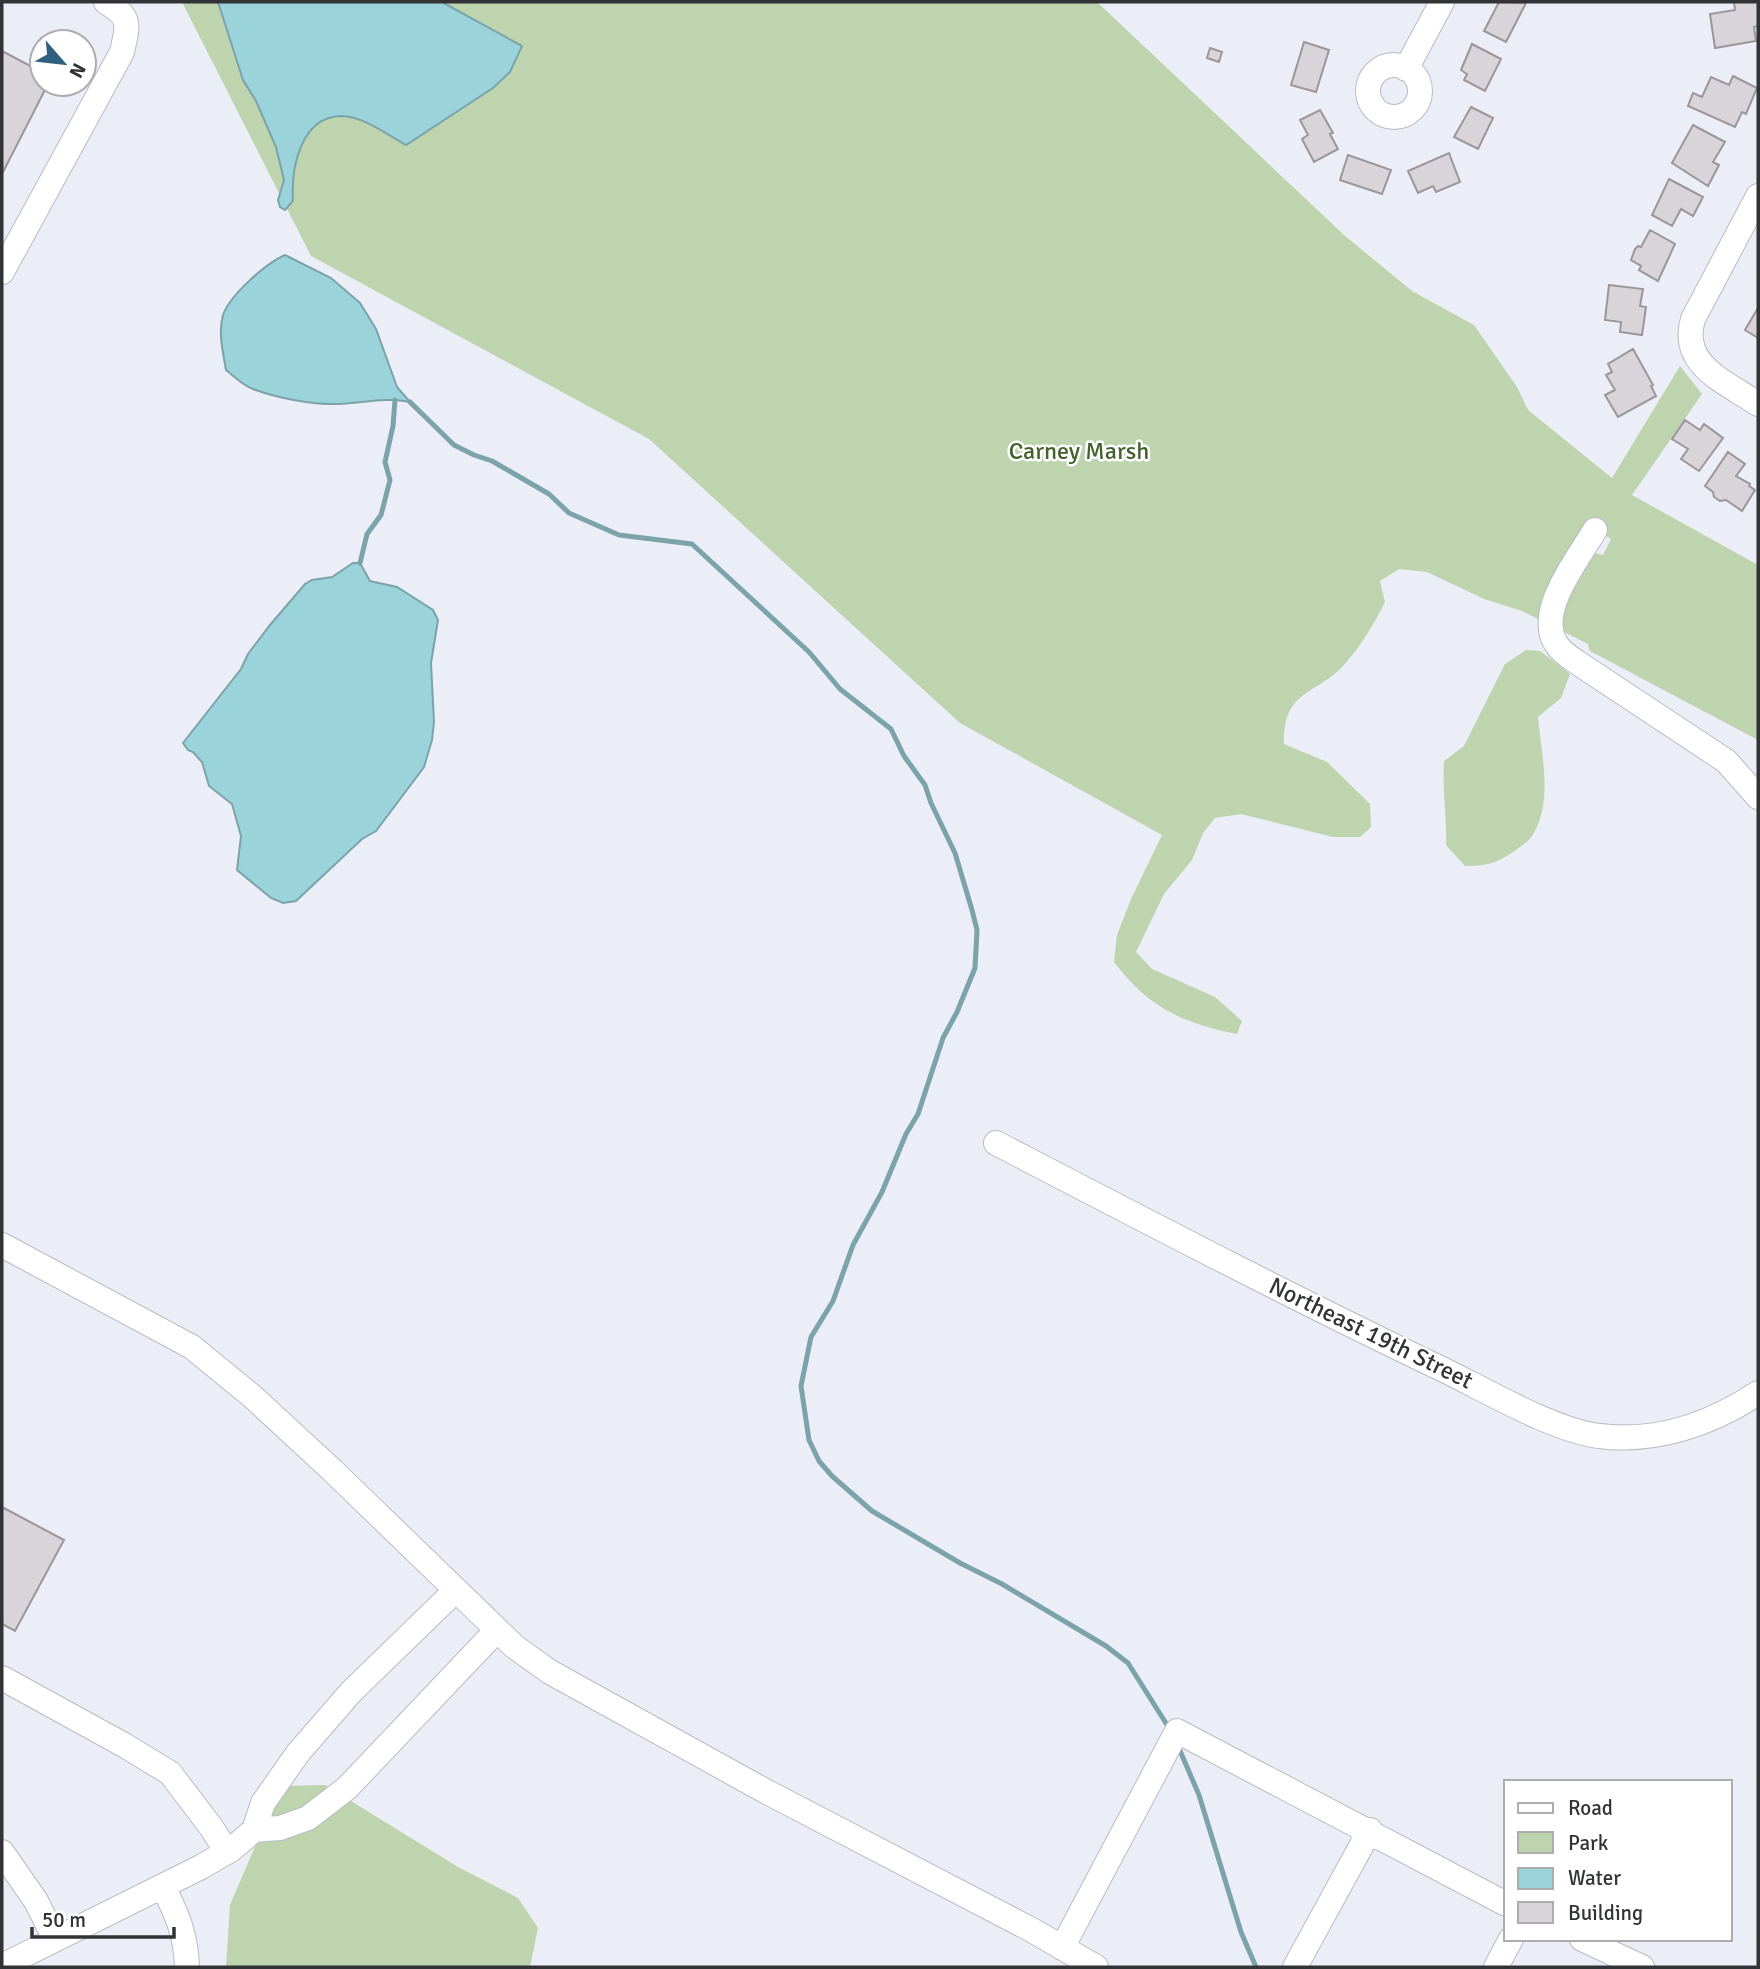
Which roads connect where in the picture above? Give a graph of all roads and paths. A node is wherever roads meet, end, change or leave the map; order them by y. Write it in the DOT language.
graph roads {
  1 [pos="106,2"];
  2 [pos="1442,2"];
  3 [pos="1406,69"];
  4 [pos="1758,196"];
  5 [pos="2,272"];
  6 [pos="1758,404"];
  7 [pos="1595,530"];
  8 [pos="1758,797"];
  9 [pos="996,1143"];
  10 [pos="2,1245"];
  11 [pos="1758,1393"];
  12 [pos="456,1590"];
  13 [pos="497,1630"];
  14 [pos="2,1678"];
  15 [pos="254,1830"];
  16 [pos="1370,1830"];
  17 [pos="2,1852"];
  18 [pos="227,1852"];
  19 [pos="163,1886"];
  20 [pos="1504,1903"];
  21 [pos="55,1940"];
  22 [pos="1510,1941"];
  23 [pos="1586,1941"];
  24 [pos="1062,1948"];
  25 [pos="2,1966"];
  26 [pos="187,1967"];
  27 [pos="1096,1967"];
  28 [pos="1296,1967"];
  29 [pos="1496,1967"];
  30 [pos="1642,1967"];
  1 -- 5 [label="street"];
  2 -- 3 [label="street"];
  4 -- 6 [label="street"];
  7 -- 8 [label="street"];
  9 -- 11 [label="street, Northeast 19th Street"];
  10 -- 12 [label="street"];
  12 -- 13 [label="street"];
  12 -- 15 [label="street"];
  13 -- 15 [label="street"];
  13 -- 24 [label="street"];
  14 -- 18 [label="street"];
  15 -- 18 [label="street"];
  16 -- 20 [label="street"];
  16 -- 24 [label="street"];
  16 -- 28 [label="street"];
  17 -- 21 [label="street"];
  18 -- 19 [label="street"];
  19 -- 21 [label="street"];
  19 -- 26 [label="street"];
  21 -- 25 [label="street"];
  22 -- 29 [label="street"];
  23 -- 30 [label="street"];
  24 -- 27 [label="street"];
}
